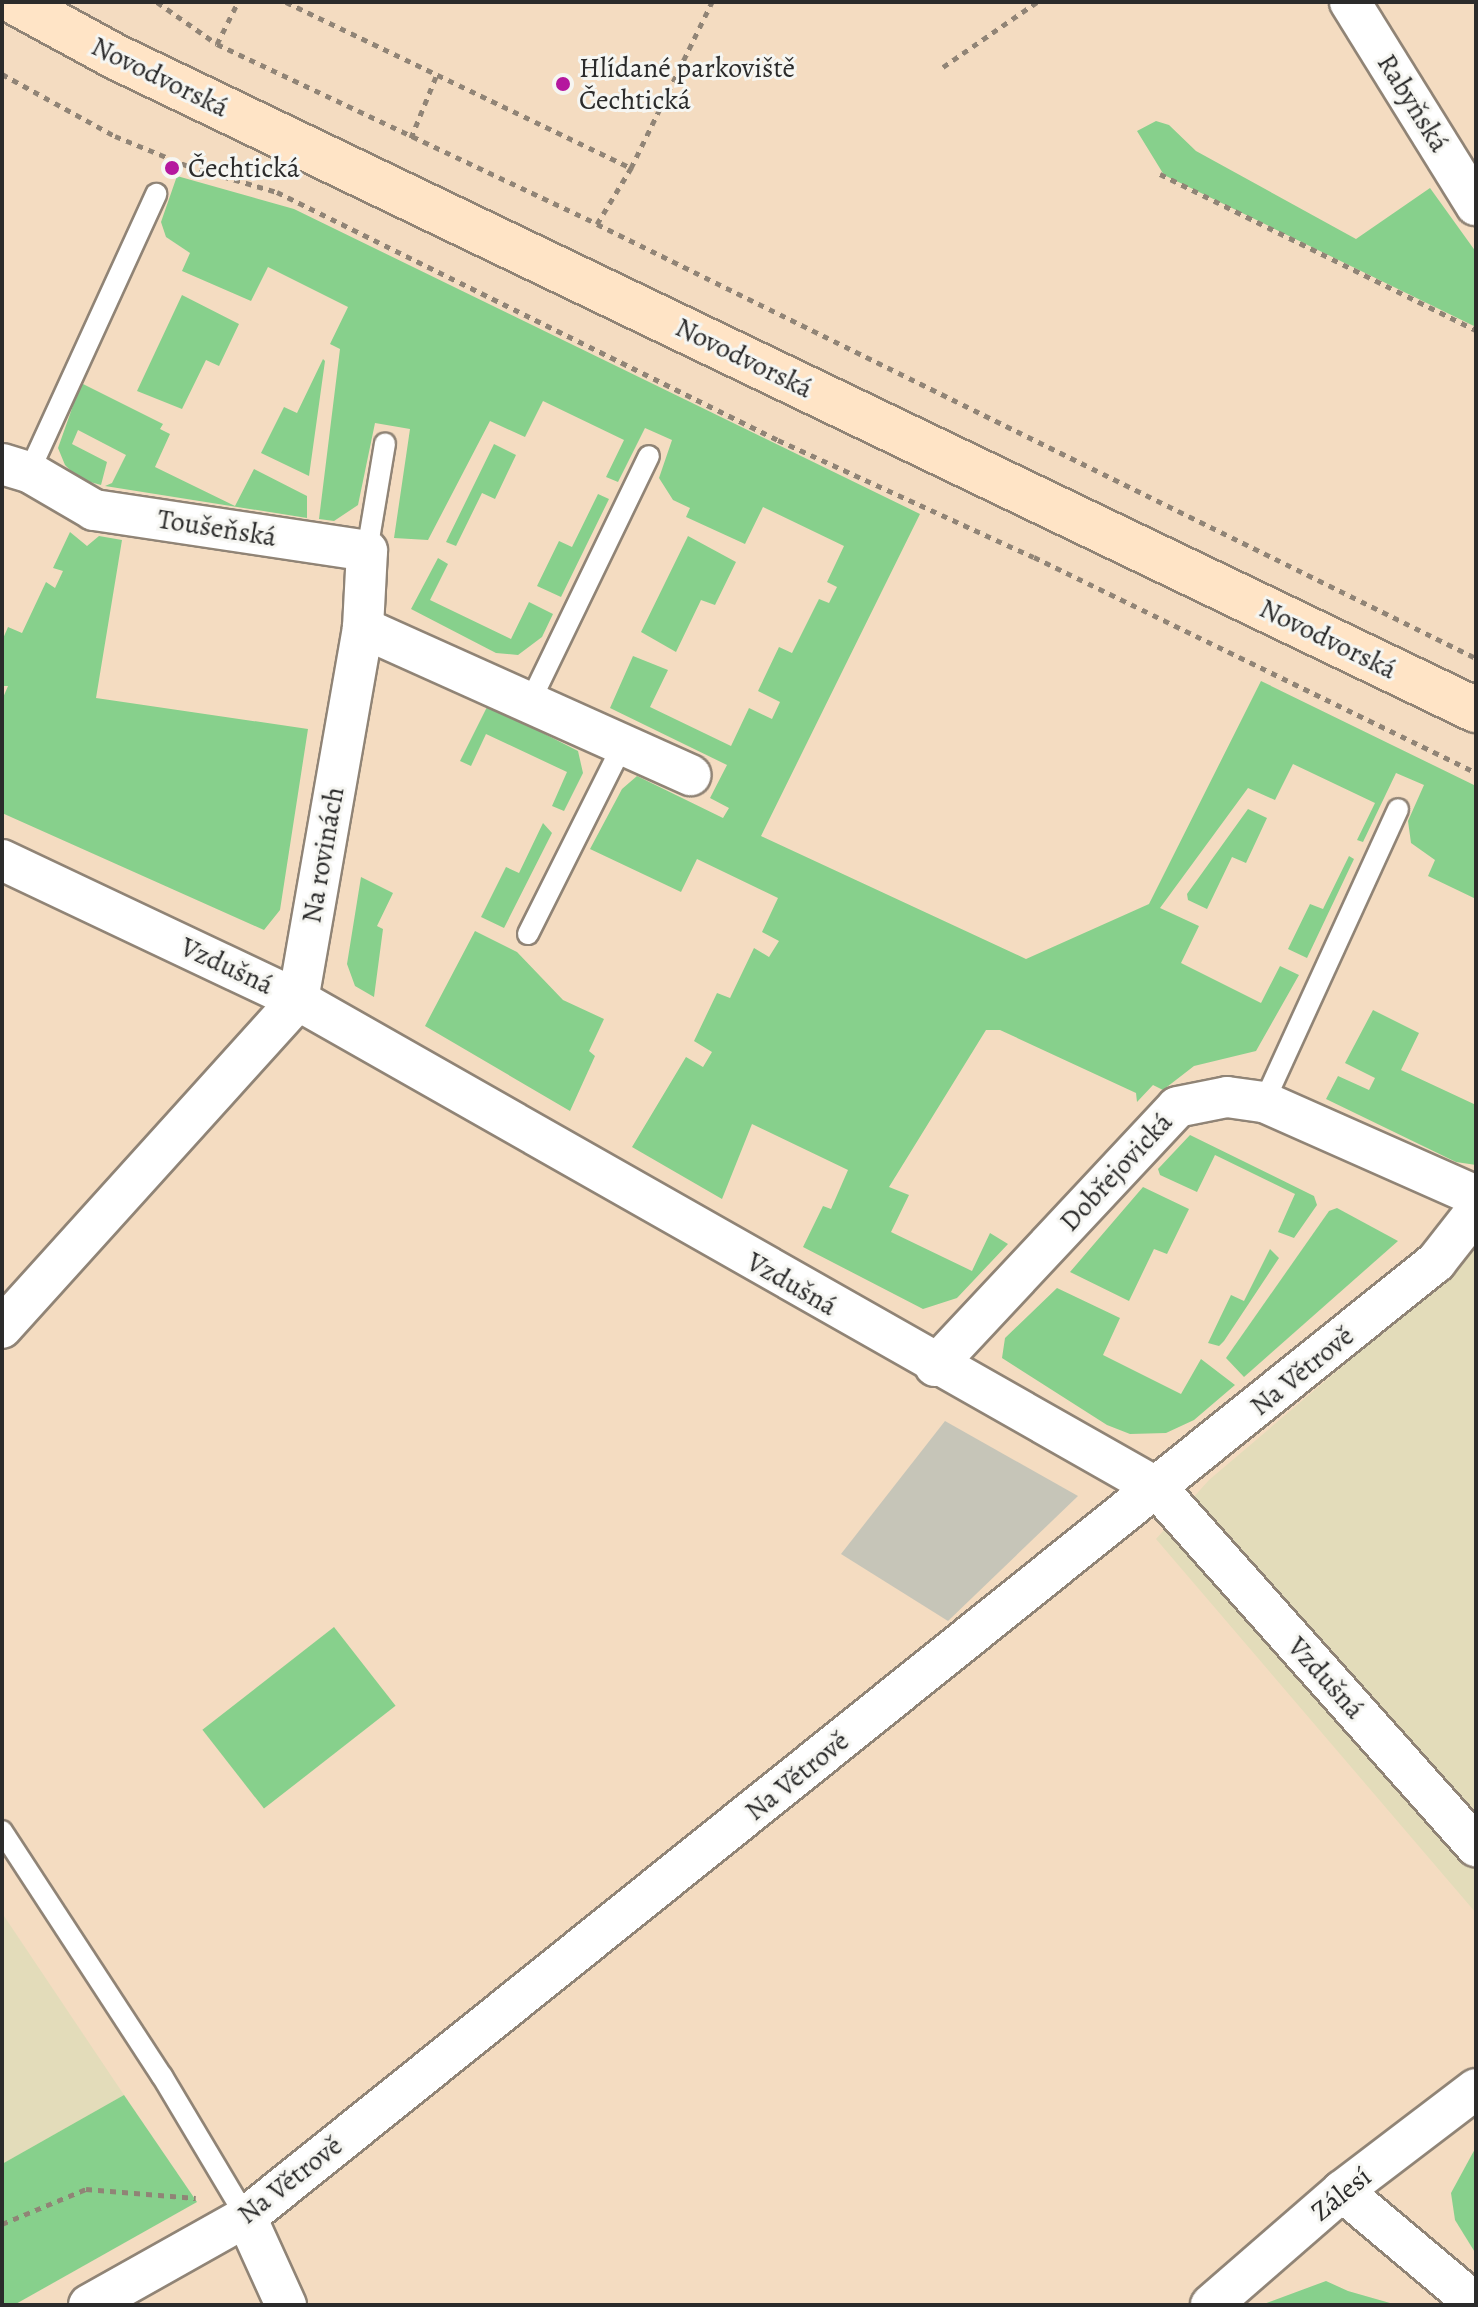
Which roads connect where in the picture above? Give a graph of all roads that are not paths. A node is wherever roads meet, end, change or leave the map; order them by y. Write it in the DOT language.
graph roads {
  1 [pos="15,2"];
  2 [pos="1350,2"];
  3 [pos="156,194"];
  4 [pos="1476,205"];
  5 [pos="385,443"];
  6 [pos="649,456"];
  7 [pos="15,468"];
  8 [pos="367,551"];
  9 [pos="363,628"];
  10 [pos="530,702"];
  11 [pos="1476,710"];
  12 [pos="623,744"];
  13 [pos="690,775"];
  14 [pos="1398,809"];
  15 [pos="2,860"];
  16 [pos="528,934"];
  17 [pos="298,1000"];
  18 [pos="1264,1102"];
  19 [pos="1476,1196"];
  20 [pos="1476,1211"];
  21 [pos="2,1328"];
  22 [pos="935,1366"];
  23 [pos="1157,1488"];
  24 [pos="2,1831"];
  25 [pos="1476,1846"];
  26 [pos="1476,2089"];
  27 [pos="1342,2191"];
  28 [pos="246,2217"];
  29 [pos="1476,2304"];
  30 [pos="89,2305"];
  31 [pos="286,2305"];
  32 [pos="1211,2305"];
  1 -- 11 [label="main road, Novodvorská"];
  2 -- 4 [label="street, Rabyňská"];
  3 -- 7 [label="lane"];
  5 -- 8 [label="lane"];
  6 -- 10 [label="lane"];
  7 -- 8 [label="street, Toušeňská"];
  8 -- 9 [label="street"];
  9 -- 10 [label="street"];
  9 -- 17 [label="street, Na rovinách"];
  10 -- 12 [label="street"];
  12 -- 13 [label="street"];
  12 -- 16 [label="lane"];
  14 -- 18 [label="lane"];
  15 -- 17 [label="street, Vzdušná"];
  17 -- 21 [label="street"];
  17 -- 22 [label="street, Vzdušná"];
  18 -- 19 [label="street, Dobřejovická"];
  18 -- 22 [label="street, Dobřejovická"];
  20 -- 23 [label="street, Na Větrově"];
  22 -- 23 [label="street, Vzdušná"];
  23 -- 25 [label="street, Vzdušná"];
  23 -- 28 [label="street, Na Větrově"];
  24 -- 28 [label="lane"];
  26 -- 27 [label="street, Zálesí"];
  27 -- 29 [label="street"];
  27 -- 32 [label="street, Zálesí"];
  28 -- 30 [label="street, Na Větrově"];
  28 -- 31 [label="street"];
}
